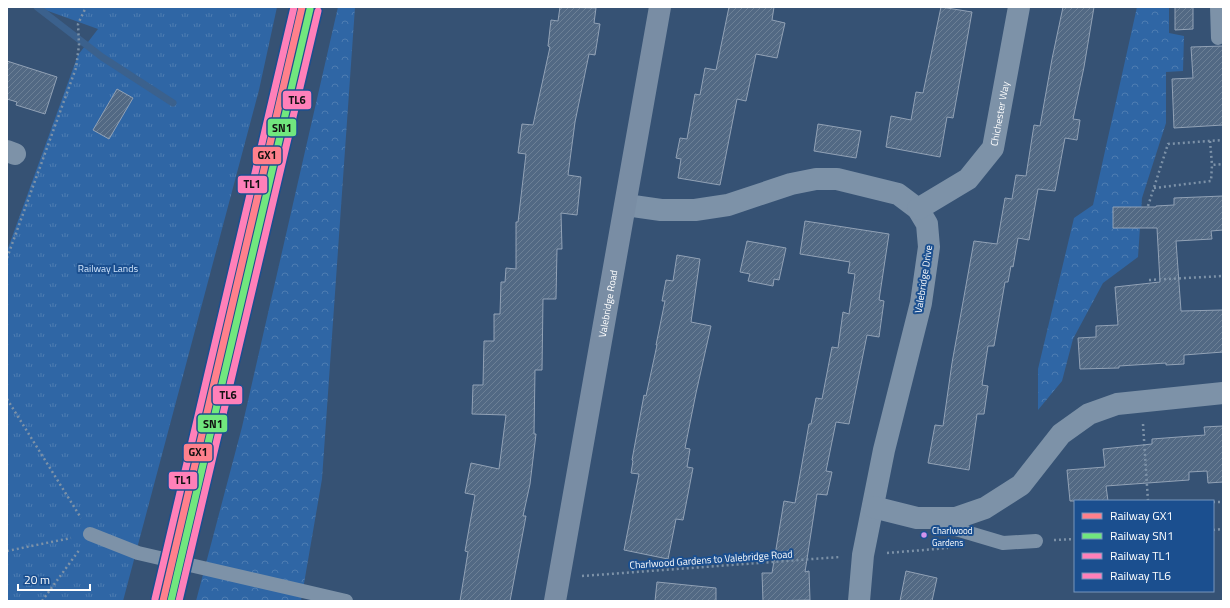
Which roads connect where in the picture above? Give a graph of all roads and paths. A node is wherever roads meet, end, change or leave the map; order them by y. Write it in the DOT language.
graph roads {
  1 [pos="86,7"];
  2 [pos="660,7"];
  3 [pos="1019,7"];
  4 [pos="1217,7"];
  5 [pos="1218,38"];
  6 [pos="1223,140"];
  7 [pos="1210,141"];
  8 [pos="1223,164"];
  9 [pos="1212,165"];
  10 [pos="1154,188"];
  11 [pos="626,205"];
  12 [pos="1148,206"];
  13 [pos="918,209"];
  14 [pos="7,258"];
  15 [pos="1223,276"];
  16 [pos="1149,280"];
  17 [pos="1223,393"];
  18 [pos="7,398"];
  19 [pos="1142,402"];
  20 [pos="1148,500"];
  21 [pos="873,507"];
  22 [pos="917,518"];
  23 [pos="90,534"];
  24 [pos="1036,541"];
  25 [pos="948,548"];
  26 [pos="7,551"];
  27 [pos="863,555"];
  28 [pos="559,578"];
  29 [pos="42,601"];
  30 [pos="346,601"];
  31 [pos="555,601"];
  32 [pos="858,601"];
  1 -- 14 [label="path"];
  2 -- 11 [label="street, Valebridge Road"];
  3 -- 13 [label="street, Chichester Way"];
  4 -- 5 [label="lane"];
  6 -- 7 [label="path"];
  7 -- 9 [label="path"];
  7 -- 10 [label="path"];
  8 -- 9 [label="path"];
  9 -- 10 [label="path"];
  10 -- 12 [label="path"];
  11 -- 13 [label="street, Valebridge Drive"];
  11 -- 28 [label="street, Valebridge Road"];
  13 -- 21 [label="street, Valebridge Drive"];
  15 -- 16 [label="path"];
  17 -- 19 [label="street"];
  18 -- 23 [label="path"];
  19 -- 20 [label="path"];
  19 -- 22 [label="street"];
  21 -- 22 [label="street"];
  21 -- 27 [label="street, Valebridge Drive"];
  22 -- 24 [label="lane"];
  23 -- 26 [label="path"];
  23 -- 29 [label="path"];
  23 -- 30 [label="lane"];
  25 -- 27 [label="path, Charlwood Gardens to Valebridge Road"];
  27 -- 28 [label="path, Charlwood Gardens to Valebridge Road"];
  27 -- 32 [label="street, Valebridge Drive"];
  28 -- 31 [label="street, Valebridge Road"];
}
